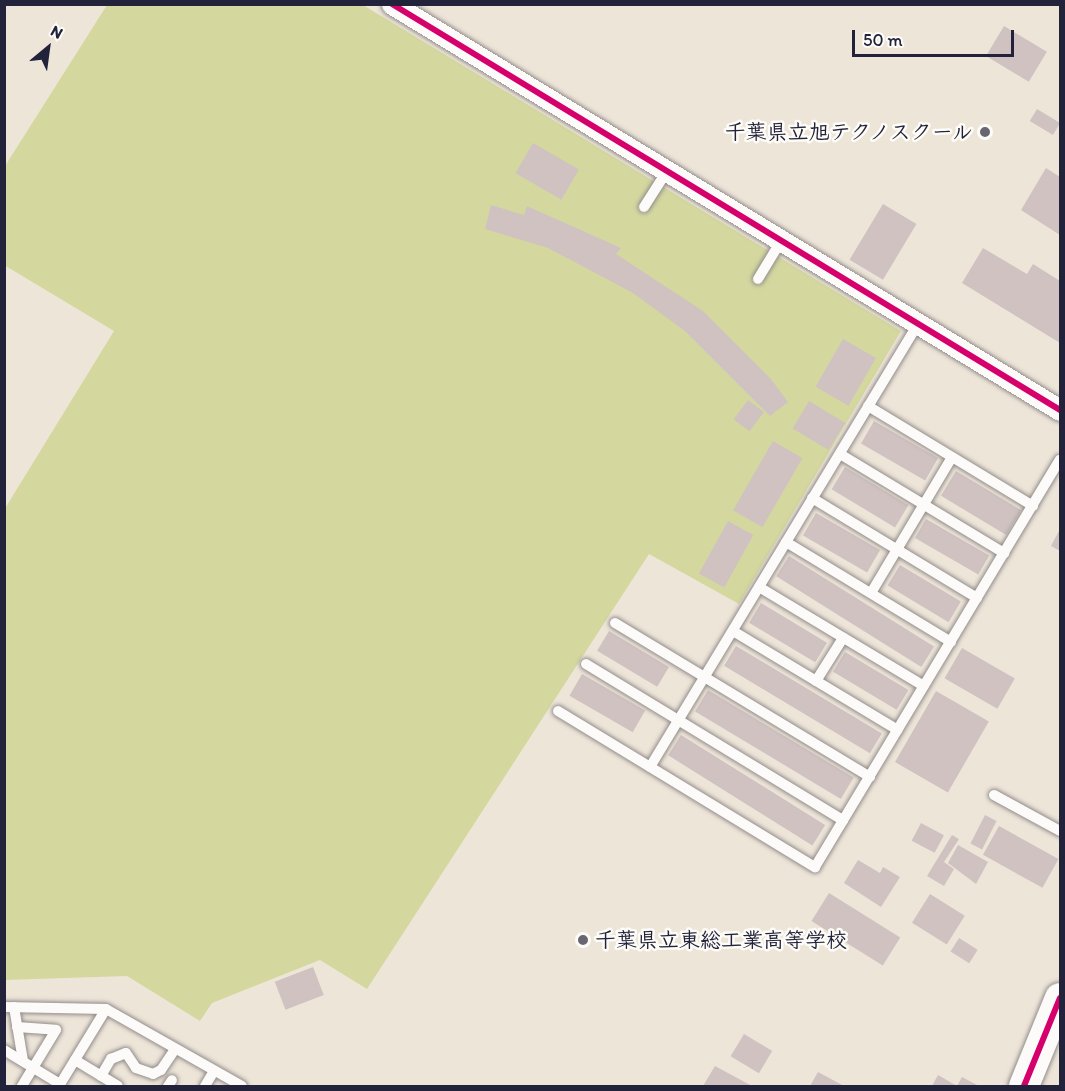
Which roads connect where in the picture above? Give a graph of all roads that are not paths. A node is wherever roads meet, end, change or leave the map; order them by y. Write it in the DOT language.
graph roads {
  1 [pos="392,4"];
  2 [pos="667,171"];
  3 [pos="644,207"];
  4 [pos="781,241"];
  5 [pos="758,279"];
  6 [pos="918,324"];
  7 [pos="868,406"];
  8 [pos="1060,410"];
  9 [pos="840,454"];
  10 [pos="952,457"];
  11 [pos="1060,460"];
  12 [pos="812,498"];
  13 [pos="924,504"];
  14 [pos="1033,506"];
  15 [pos="786,542"];
  16 [pos="897,549"];
  17 [pos="1004,553"];
  18 [pos="759,587"];
  19 [pos="871,593"];
  20 [pos="977,598"];
  21 [pos="615,623"];
  22 [pos="733,631"];
  23 [pos="843,638"];
  24 [pos="951,642"];
  25 [pos="586,664"];
  26 [pos="705,677"];
  27 [pos="816,681"];
  28 [pos="924,686"];
  29 [pos="558,711"];
  30 [pos="679,720"];
  31 [pos="898,730"];
  32 [pos="650,767"];
  33 [pos="870,777"];
  34 [pos="994,795"];
  35 [pos="843,820"];
  36 [pos="1060,831"];
  37 [pos="1060,998"];
  38 [pos="9,1007"];
  39 [pos="106,1008"];
  40 [pos="17,1027"];
  41 [pos="175,1049"];
  42 [pos="4,1050"];
  43 [pos="75,1060"];
  44 [pos="23,1061"];
  45 [pos="33,1068"];
  46 [pos="214,1071"];
  47 [pos="101,1076"];
  48 [pos="60,1085"];
  49 [pos="22,1086"];
  50 [pos="118,1086"];
  51 [pos="205,1086"];
  52 [pos="242,1086"];
  53 [pos="1024,1086"];
  1 -- 2 [label="street"];
  2 -- 3 [label="lane"];
  2 -- 4 [label="street"];
  4 -- 5 [label="lane"];
  4 -- 6 [label="street"];
  6 -- 7 [label="lane"];
  6 -- 8 [label="street"];
  7 -- 9 [label="lane"];
  7 -- 10 [label="lane"];
  9 -- 12 [label="lane"];
  9 -- 13 [label="lane"];
  10 -- 13 [label="lane"];
  10 -- 14 [label="lane"];
  11 -- 14 [label="lane"];
  12 -- 15 [label="lane"];
  12 -- 16 [label="lane"];
  13 -- 16 [label="lane"];
  13 -- 17 [label="lane"];
  14 -- 17 [label="lane"];
  15 -- 18 [label="lane"];
  15 -- 19 [label="lane"];
  16 -- 19 [label="lane"];
  16 -- 20 [label="lane"];
  17 -- 20 [label="lane"];
  18 -- 22 [label="lane"];
  18 -- 23 [label="lane"];
  19 -- 24 [label="lane"];
  20 -- 24 [label="lane"];
  21 -- 26 [label="lane"];
  22 -- 26 [label="lane"];
  22 -- 27 [label="lane"];
  23 -- 27 [label="lane"];
  23 -- 28 [label="lane"];
  24 -- 28 [label="lane"];
  25 -- 30 [label="lane"];
  26 -- 30 [label="lane"];
  26 -- 33 [label="lane"];
  27 -- 31 [label="lane"];
  28 -- 31 [label="lane"];
  29 -- 32 [label="lane"];
  30 -- 32 [label="lane"];
  30 -- 35 [label="lane"];
  31 -- 33 [label="lane"];
  32 -- 35 [label="lane"];
  33 -- 35 [label="lane"];
  34 -- 36 [label="lane"];
  37 -- 53 [label="street"];
  38 -- 39 [label="lane"];
  38 -- 40 [label="lane"];
  39 -- 41 [label="lane"];
  39 -- 43 [label="lane"];
  40 -- 44 [label="lane"];
  40 -- 45 [label="lane"];
  41 -- 46 [label="lane"];
  41 -- 47 [label="lane"];
  42 -- 44 [label="lane"];
  43 -- 47 [label="lane"];
  43 -- 48 [label="lane"];
  44 -- 45 [label="lane"];
  45 -- 48 [label="lane"];
  45 -- 49 [label="lane"];
  46 -- 51 [label="lane"];
  46 -- 52 [label="lane"];
  47 -- 50 [label="lane"];
}
